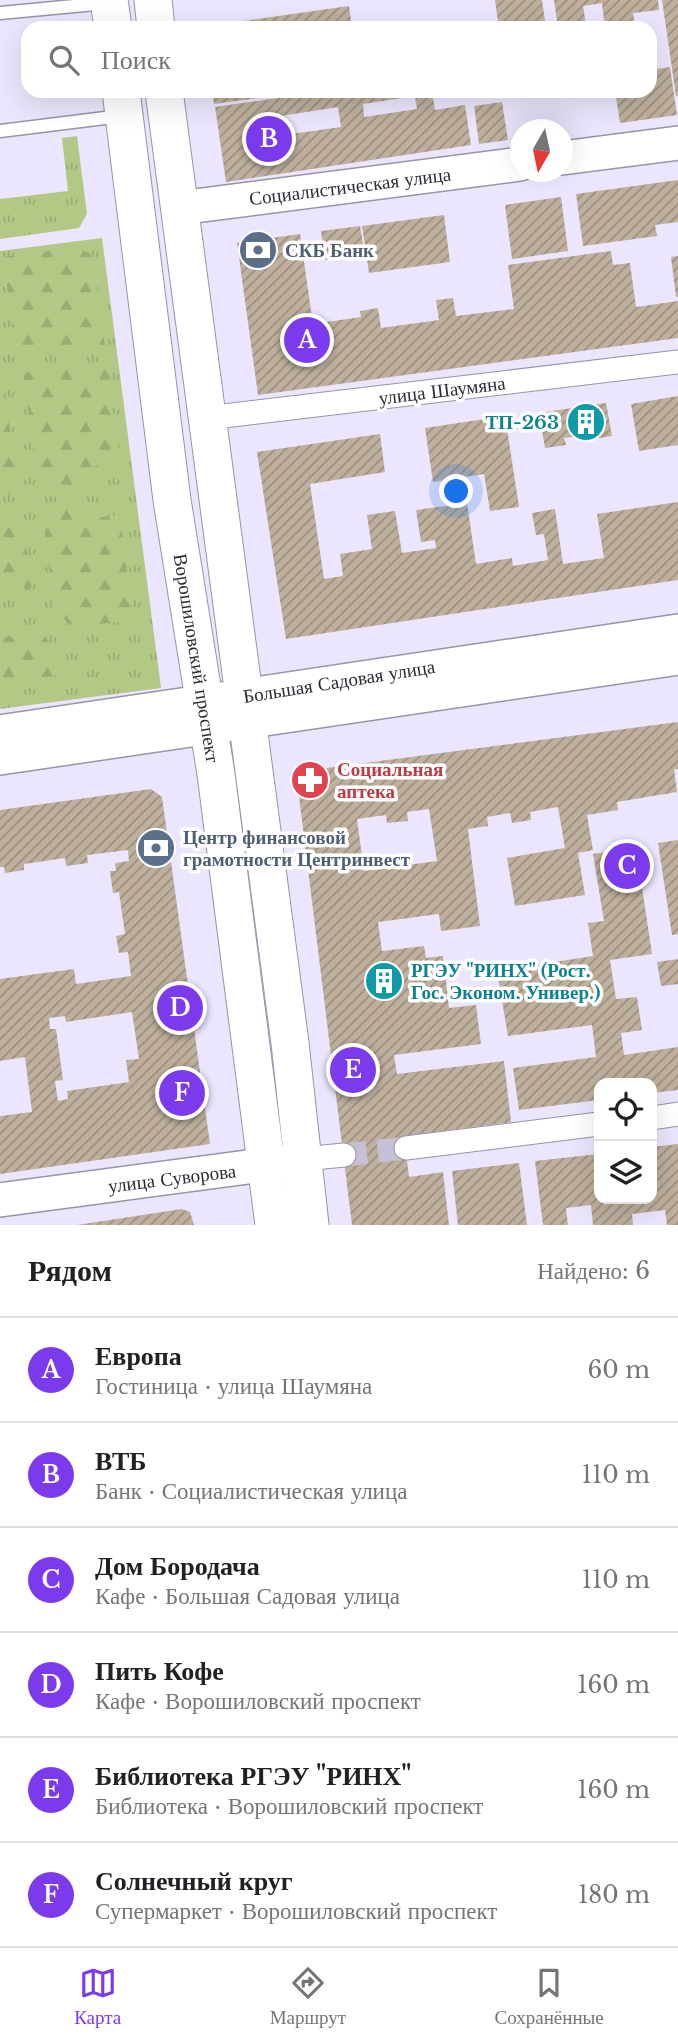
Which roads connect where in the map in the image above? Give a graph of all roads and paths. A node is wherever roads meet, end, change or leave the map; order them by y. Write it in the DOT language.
graph roads {
  1 [pos="153,0"];
  2 [pos="115,8"];
  3 [pos="0,13"];
  4 [pos="155,21"];
  5 [pos="165,98"];
  6 [pos="123,103"];
  7 [pos="0,131"];
  8 [pos="678,143"];
  9 [pos="573,157"];
  10 [pos="510,165"];
  11 [pos="179,208"];
  12 [pos="678,362"];
  13 [pos="207,418"];
  14 [pos="678,631"];
  15 [pos="678,658"];
  16 [pos="247,709"];
  17 [pos="205,715"];
  18 [pos="0,732"];
  19 [pos="0,758"];
  20 [pos="678,1114"];
  21 [pos="657,1117"];
  22 [pos="594,1125"];
  23 [pos="406,1147"];
  24 [pos="344,1155"];
  25 [pos="304,1159"];
  26 [pos="267,1166"];
  27 [pos="0,1200"];
  28 [pos="274,1225"];
  29 [pos="310,1225"];
  1 -- 4 [label="main road"];
  2 -- 3 [label="lane"];
  5 -- 11 [label="main road, Ворошиловский проспект"];
  6 -- 7 [label="lane"];
  6 -- 17 [label="main road, Ворошиловский проспект"];
  8 -- 9 [label="main road"];
  10 -- 11 [label="main road, Социалистическая улица"];
  11 -- 13 [label="main road, Ворошиловский проспект"];
  12 -- 13 [label="street, улица Шаумяна"];
  13 -- 16 [label="main road, Ворошиловский проспект"];
  14 -- 16 [label="main road, Большая Садовая улица"];
  15 -- 16 [label="main road, Большая Садовая улица"];
  16 -- 17 [label="main road, Большая Садовая улица"];
  16 -- 25 [label="main road, Ворошиловский проспект"];
  17 -- 18 [label="main road, Большая Садовая улица"];
  17 -- 19 [label="main road, Большая Садовая улица"];
  17 -- 26 [label="main road, Ворошиловский проспект"];
  20 -- 21 [label="street"];
  22 -- 23 [label="street"];
  24 -- 25 [label="street, улица Суворова"];
  25 -- 26 [label="main road, улица Суворова"];
  25 -- 29 [label="main road, Ворошиловский проспект"];
  26 -- 27 [label="main road, улица Суворова"];
  26 -- 28 [label="main road, Ворошиловский проспект"];
}
